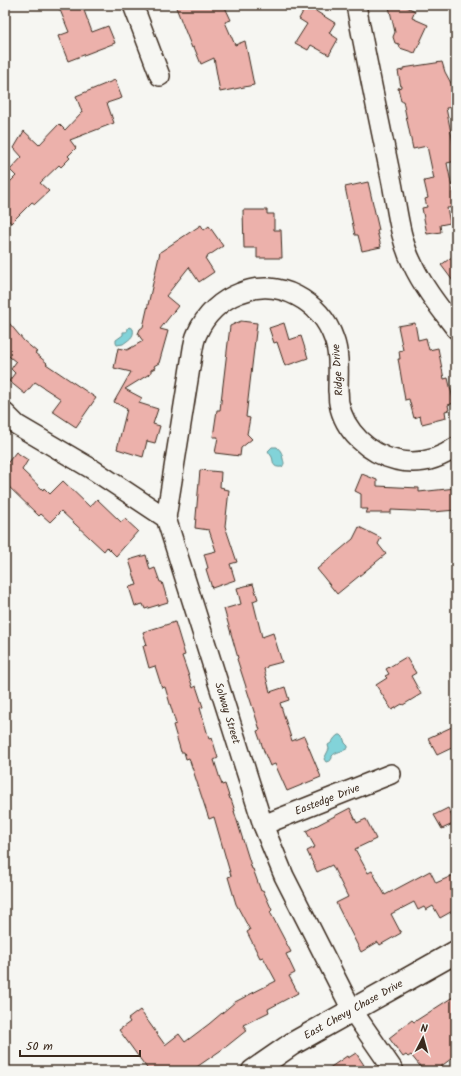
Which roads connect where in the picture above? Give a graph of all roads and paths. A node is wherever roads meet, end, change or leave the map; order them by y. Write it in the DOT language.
graph roads {
  1 [pos="133,5"];
  2 [pos="356,5"];
  3 [pos="160,76"];
  4 [pos="456,329"];
  5 [pos="5,413"];
  6 [pos="456,447"];
  7 [pos="166,518"];
  8 [pos="391,774"];
  9 [pos="263,825"];
  10 [pos="456,952"];
  11 [pos="352,1010"];
  12 [pos="253,1071"];
  13 [pos="394,1071"];
  1 -- 3 [label="street"];
  2 -- 4 [label="street"];
  5 -- 7 [label="street"];
  6 -- 7 [label="street, Ridge Drive"];
  7 -- 9 [label="street, Solway Street"];
  8 -- 9 [label="street, Eastedge Drive"];
  9 -- 11 [label="street, Solway Street"];
  10 -- 11 [label="main road, East Chevy Chase Drive"];
  11 -- 12 [label="main road, East Chevy Chase Drive"];
  11 -- 13 [label="street, Solway Street"];
}
